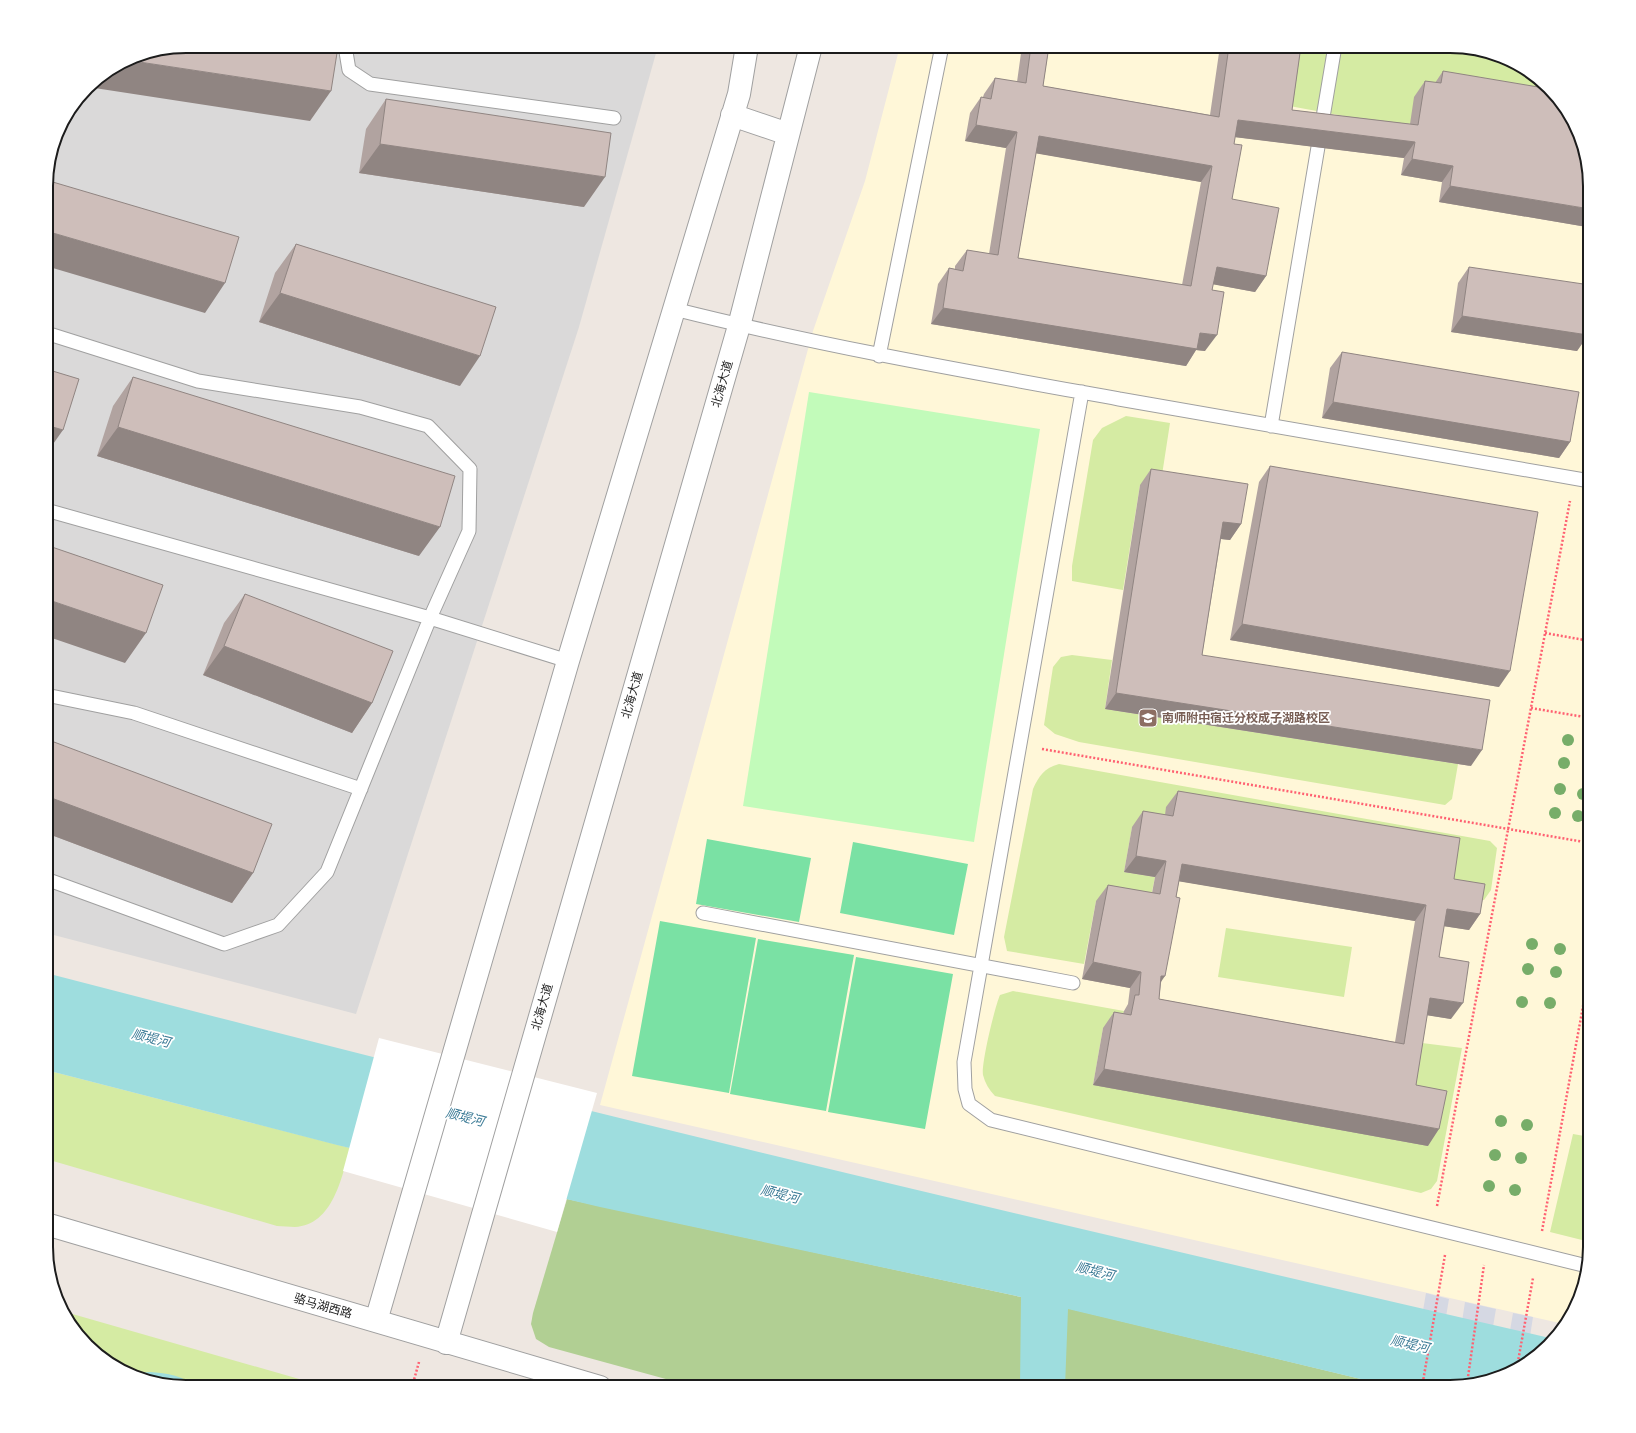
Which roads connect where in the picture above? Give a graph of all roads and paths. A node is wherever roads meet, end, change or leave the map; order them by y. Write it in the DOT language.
graph roads {
  1 [pos="346,53"];
  2 [pos="746,53"];
  3 [pos="809,53"];
  4 [pos="941,53"];
  5 [pos="1334,53"];
  6 [pos="732,116"];
  7 [pos="614,118"];
  8 [pos="788,134"];
  9 [pos="674,309"];
  10 [pos="739,326"];
  11 [pos="53,335"];
  12 [pos="879,356"];
  13 [pos="1082,392"];
  14 [pos="1271,426"];
  15 [pos="1574,479"];
  16 [pos="1583,480"];
  17 [pos="53,512"];
  18 [pos="430,618"];
  19 [pos="1545,633"];
  20 [pos="1583,641"];
  21 [pos="568,661"];
  22 [pos="53,696"];
  23 [pos="1531,708"];
  24 [pos="1583,717"];
  25 [pos="1020,745"];
  26 [pos="360,789"];
  27 [pos="1508,829"];
  28 [pos="1583,843"];
  29 [pos="53,882"];
  30 [pos="703,913"];
  31 [pos="982,966"];
  32 [pos="1073,983"];
  33 [pos="1583,1006"];
  34 [pos="53,1226"];
  35 [pos="1433,1228"];
  36 [pos="1449,1232"];
  37 [pos="1538,1254"];
  38 [pos="1582,1265"];
  39 [pos="1481,1292"];
  40 [pos="1529,1300"];
  41 [pos="376,1321"];
  42 [pos="446,1343"];
  43 [pos="1518,1361"];
  44 [pos="1468,1379"];
  45 [pos="570,1380"];
  46 [pos="1423,1380"];
  1 -- 7 [label="lane"];
  2 -- 6 [label="street"];
  3 -- 8 [label="street, 北海大道"];
  4 -- 12 [label="lane"];
  5 -- 14 [label="lane"];
  6 -- 8 [label="street"];
  6 -- 9 [label="street"];
  8 -- 10 [label="street, 北海大道"];
  9 -- 10 [label="lane"];
  9 -- 21 [label="street"];
  10 -- 12 [label="lane"];
  10 -- 42 [label="street, 北海大道"];
  11 -- 18 [label="lane"];
  12 -- 13 [label="lane"];
  13 -- 14 [label="lane"];
  13 -- 25 [label="lane"];
  14 -- 15 [label="lane"];
  15 -- 16 [label="lane"];
  15 -- 19 [label="path"];
  17 -- 18 [label="lane"];
  18 -- 21 [label="lane"];
  18 -- 26 [label="lane"];
  19 -- 20 [label="path"];
  19 -- 23 [label="path"];
  21 -- 41 [label="street"];
  22 -- 26 [label="lane"];
  23 -- 24 [label="path"];
  23 -- 27 [label="path"];
  25 -- 27 [label="path"];
  25 -- 31 [label="lane"];
  26 -- 29 [label="lane"];
  27 -- 28 [label="path"];
  27 -- 35 [label="path"];
  30 -- 31 [label="lane"];
  31 -- 32 [label="lane"];
  31 -- 35 [label="lane"];
  33 -- 37 [label="path"];
  34 -- 41 [label="street, 骆马湖西路"];
  35 -- 36 [label="lane"];
  36 -- 37 [label="lane"];
  36 -- 46 [label="path"];
  37 -- 38 [label="lane"];
  39 -- 44 [label="path"];
  40 -- 43 [label="path"];
  41 -- 42 [label="street, 骆马湖西路"];
  42 -- 45 [label="street, 骆马湖西路"];
}
